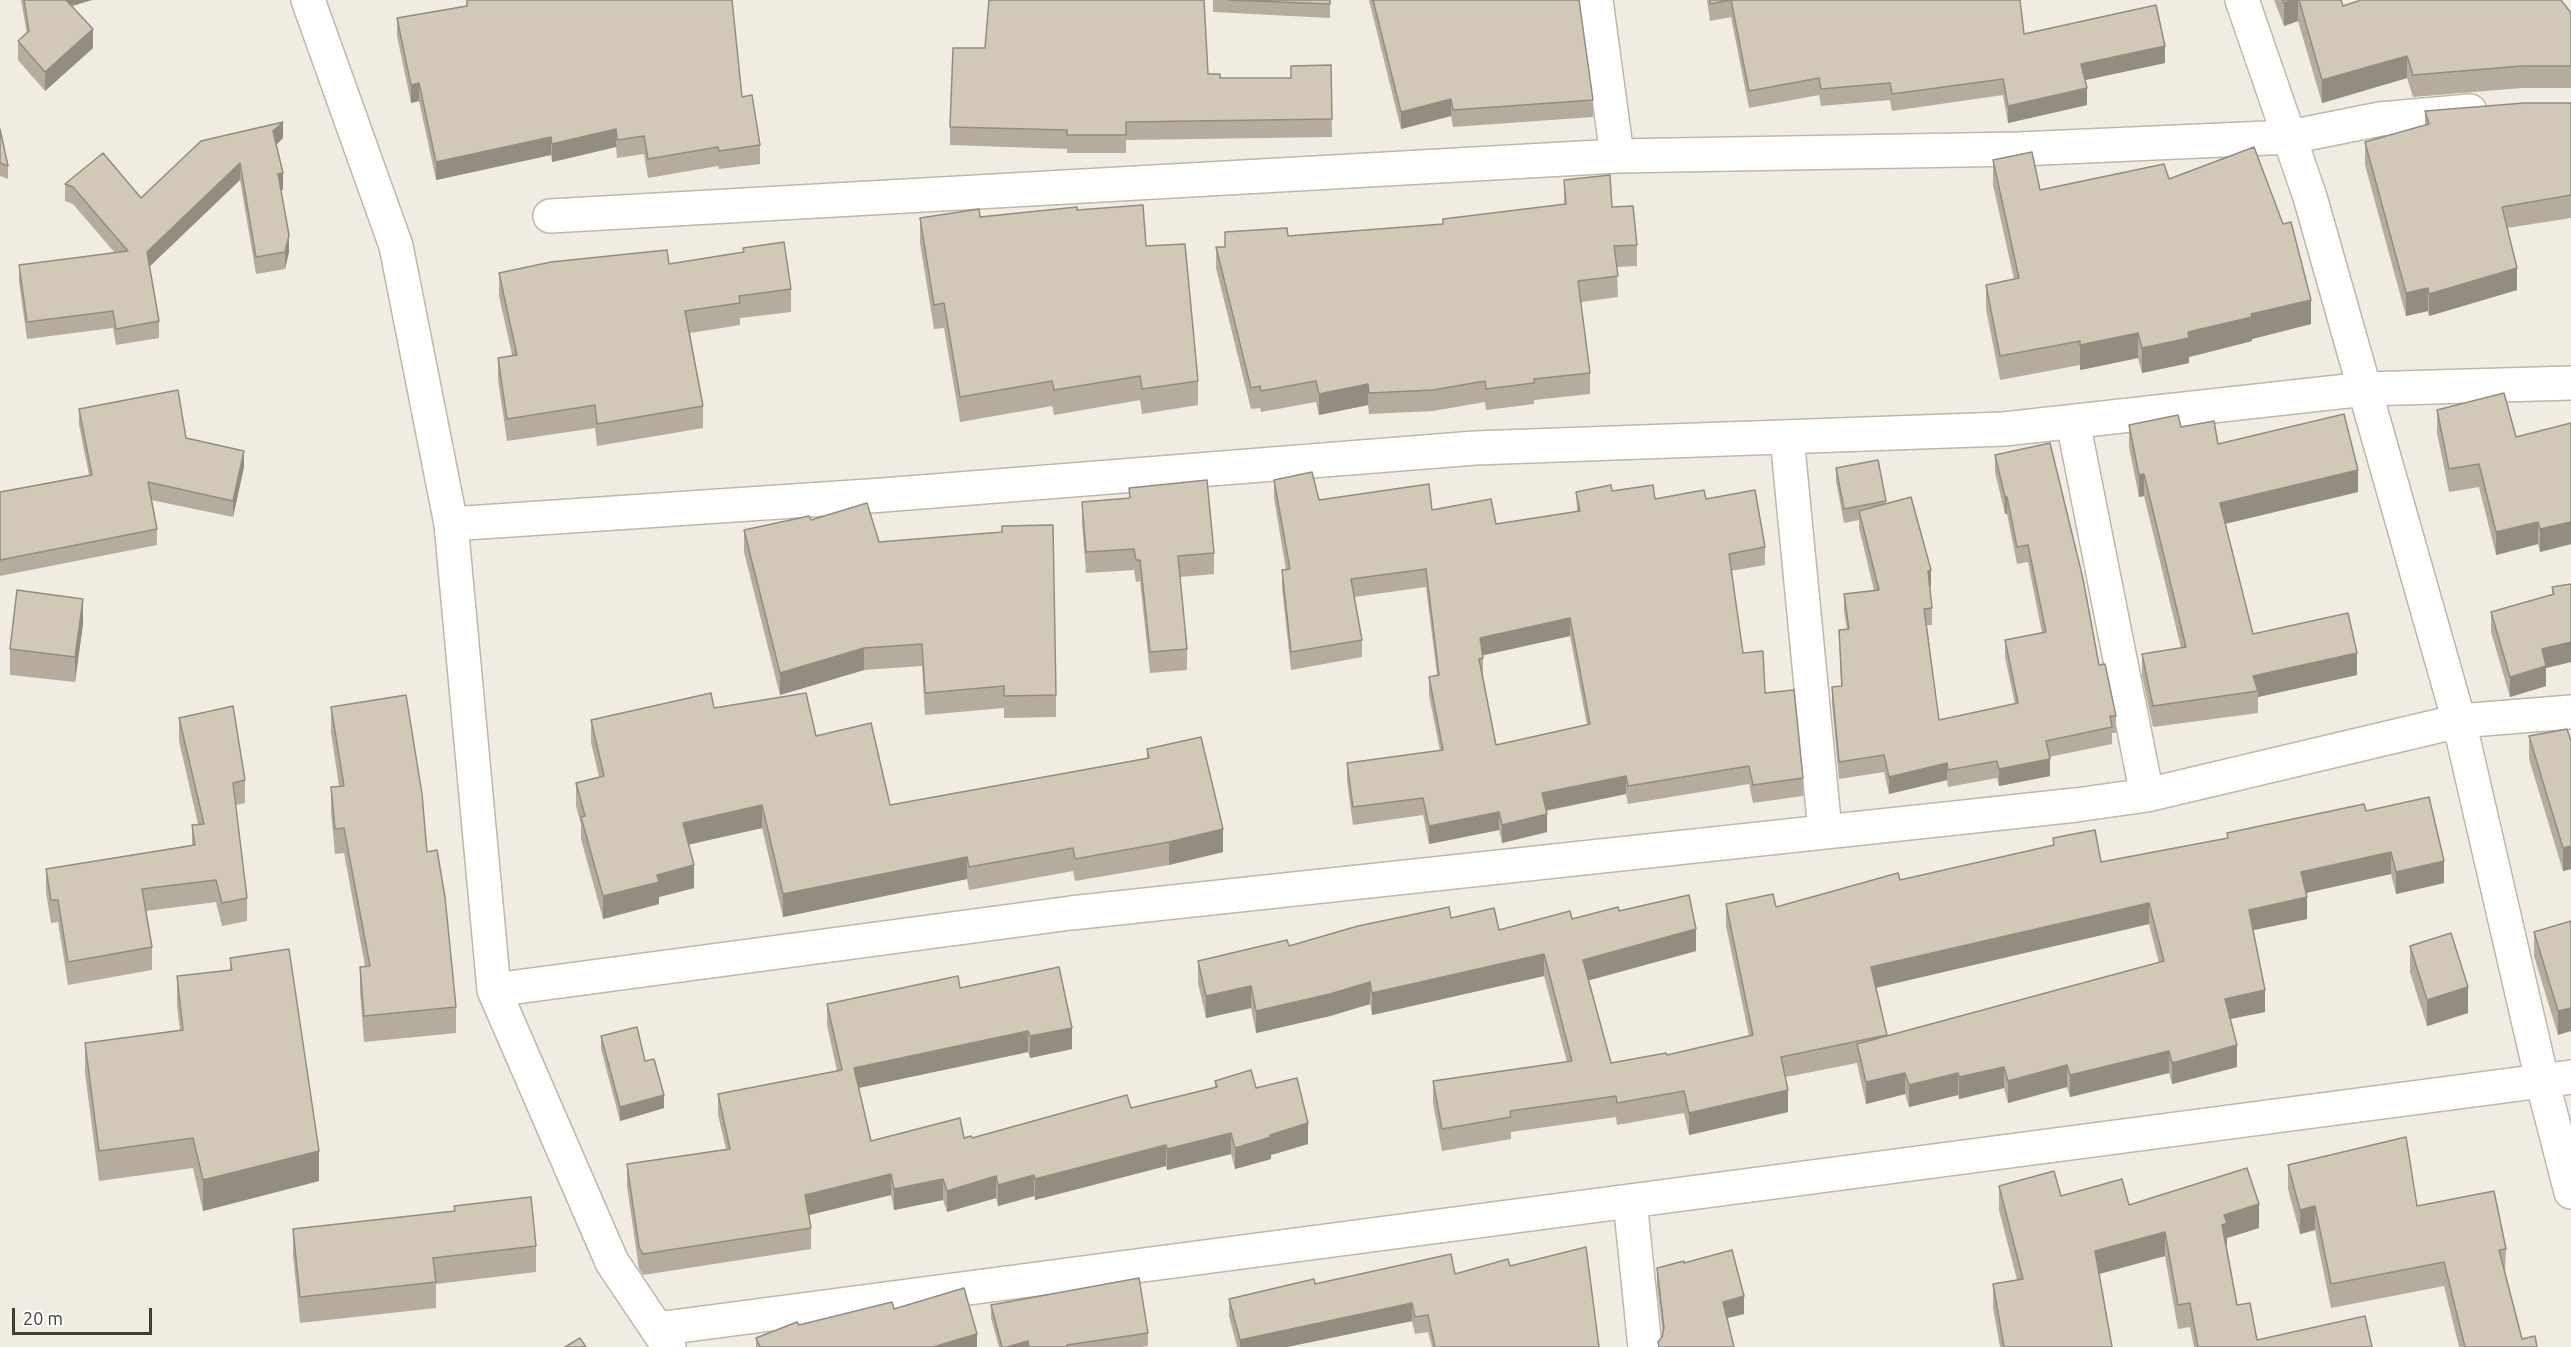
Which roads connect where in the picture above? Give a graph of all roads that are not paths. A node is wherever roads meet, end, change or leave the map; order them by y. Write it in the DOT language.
graph roads {
  1 [pos="308,0"];
  2 [pos="1596,0"];
  3 [pos="2242,0"];
  4 [pos="2499,109"];
  5 [pos="2290,137"];
  6 [pos="1617,156"];
  7 [pos="550,216"];
  8 [pos="2571,383"];
  9 [pos="2365,389"];
  10 [pos="2073,422"];
  11 [pos="1787,437"];
  12 [pos="451,524"];
  13 [pos="2571,712"];
  14 [pos="2459,721"];
  15 [pos="2147,795"];
  16 [pos="1825,831"];
  17 [pos="494,990"];
  18 [pos="2557,1079"];
  19 [pos="2571,1192"];
  20 [pos="1630,1201"];
  21 [pos="663,1338"];
  22 [pos="1645,1347"];
  1 -- 12 [label="street"];
  2 -- 6 [label="street"];
  3 -- 5 [label="street"];
  4 -- 5 [label="street"];
  5 -- 6 [label="street"];
  5 -- 9 [label="street"];
  6 -- 7 [label="street"];
  8 -- 9 [label="street"];
  9 -- 10 [label="street"];
  9 -- 14 [label="street"];
  10 -- 11 [label="street"];
  10 -- 15 [label="street"];
  11 -- 12 [label="street"];
  11 -- 16 [label="street"];
  12 -- 17 [label="street"];
  13 -- 14 [label="street"];
  14 -- 15 [label="street"];
  14 -- 18 [label="street"];
  15 -- 16 [label="street"];
  16 -- 17 [label="street"];
  17 -- 21 [label="street"];
  18 -- 19 [label="street"];
  18 -- 20 [label="street"];
  20 -- 21 [label="street"];
  20 -- 22 [label="street"];
}
